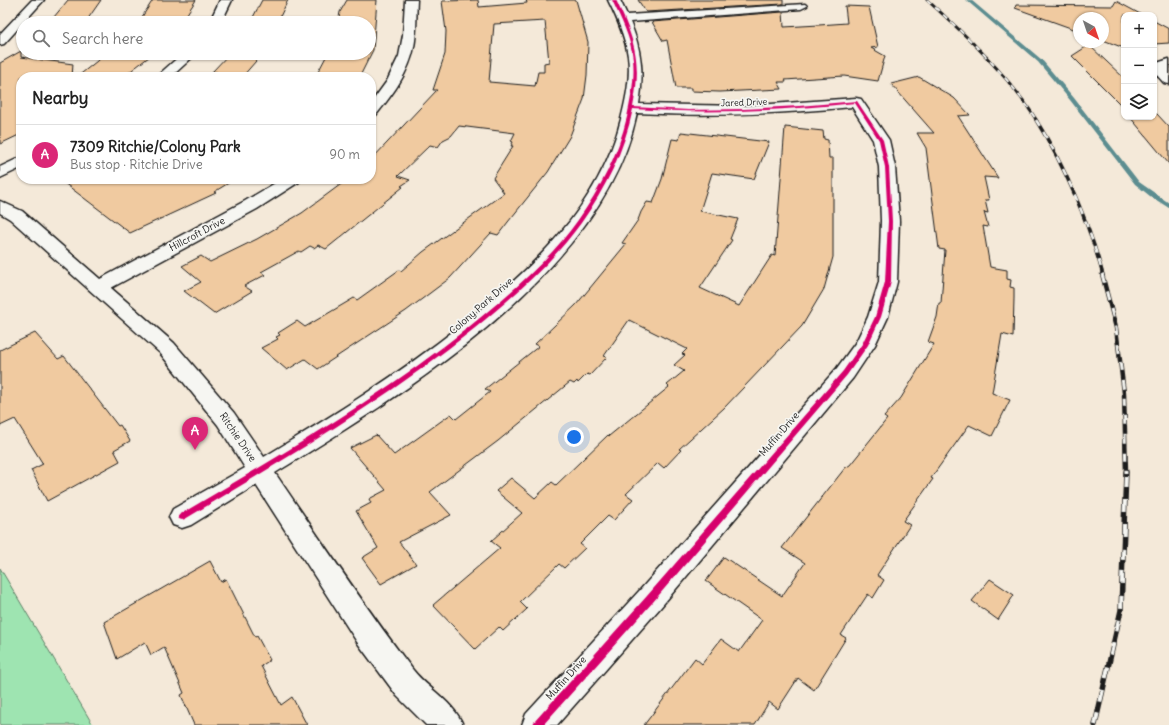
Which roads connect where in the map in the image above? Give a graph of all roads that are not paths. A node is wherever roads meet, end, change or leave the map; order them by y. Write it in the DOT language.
graph roads {
  1 [pos="38,0"];
  2 [pos="226,0"];
  3 [pos="410,0"];
  4 [pos="614,0"];
  5 [pos="801,6"];
  6 [pos="23,16"];
  7 [pos="218,16"];
  8 [pos="623,19"];
  9 [pos="16,24"];
  10 [pos="0,41"];
  11 [pos="183,60"];
  12 [pos="1169,63"];
  13 [pos="169,72"];
  14 [pos="1169,80"];
  15 [pos="856,102"];
  16 [pos="376,105"];
  17 [pos="631,108"];
  18 [pos="16,165"];
  19 [pos="0,173"];
  20 [pos="285,184"];
  21 [pos="0,206"];
  22 [pos="99,287"];
  23 [pos="260,470"];
  24 [pos="182,517"];
  25 [pos="448,725"];
  26 [pos="537,725"];
  1 -- 6 [label="street"];
  2 -- 7 [label="street"];
  3 -- 16 [label="street"];
  4 -- 8 [label="street, Colony Park Drive"];
  5 -- 8 [label="street"];
  8 -- 17 [label="street, Colony Park Drive"];
  9 -- 10 [label="street"];
  11 -- 13 [label="street"];
  12 -- 14 [label="street"];
  15 -- 17 [label="street, Jared Drive"];
  15 -- 26 [label="street, Muffin Drive"];
  17 -- 23 [label="street, Colony Park Drive"];
  18 -- 19 [label="street"];
  20 -- 22 [label="street, Hillcroft Drive"];
  21 -- 22 [label="street, Ritchie Drive"];
  22 -- 23 [label="street, Ritchie Drive"];
  23 -- 24 [label="street, Colony Park Drive"];
  23 -- 25 [label="street, Ritchie Drive"];
}
